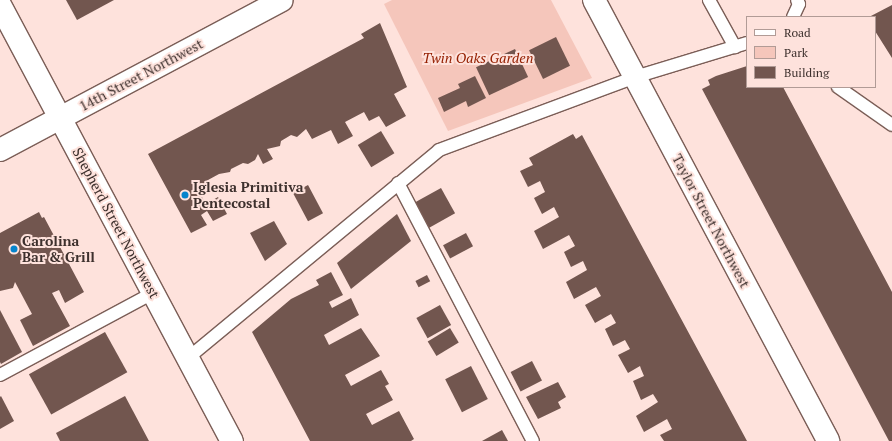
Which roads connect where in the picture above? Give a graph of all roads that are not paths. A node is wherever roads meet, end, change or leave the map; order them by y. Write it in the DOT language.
graph roads {
  1 [pos="282,0"];
  2 [pos="594,0"];
  3 [pos="709,0"];
  4 [pos="797,0"];
  5 [pos="0,5"];
  6 [pos="793,16"];
  7 [pos="746,43"];
  8 [pos="735,47"];
  9 [pos="635,77"];
  10 [pos="839,88"];
  11 [pos="60,118"];
  12 [pos="892,125"];
  13 [pos="0,150"];
  14 [pos="398,183"];
  15 [pos="153,293"];
  16 [pos="188,358"];
  17 [pos="0,374"];
  18 [pos="232,441"];
  19 [pos="534,441"];
  20 [pos="828,441"];
  1 -- 11 [label="street, 14th Street Northwest"];
  2 -- 9 [label="street, Taylor Street Northwest"];
  3 -- 8 [label="lane"];
  4 -- 6 [label="lane"];
  5 -- 11 [label="street, Shepherd Street Northwest"];
  7 -- 8 [label="lane"];
  8 -- 9 [label="lane"];
  9 -- 14 [label="lane"];
  9 -- 20 [label="street, Taylor Street Northwest"];
  10 -- 12 [label="lane"];
  11 -- 13 [label="street, 14th Street Northwest"];
  11 -- 15 [label="street, Shepherd Street Northwest"];
  14 -- 16 [label="lane"];
  14 -- 19 [label="lane"];
  15 -- 16 [label="street, Shepherd Street Northwest"];
  15 -- 17 [label="lane"];
  16 -- 18 [label="street, Shepherd Street Northwest"];
}
